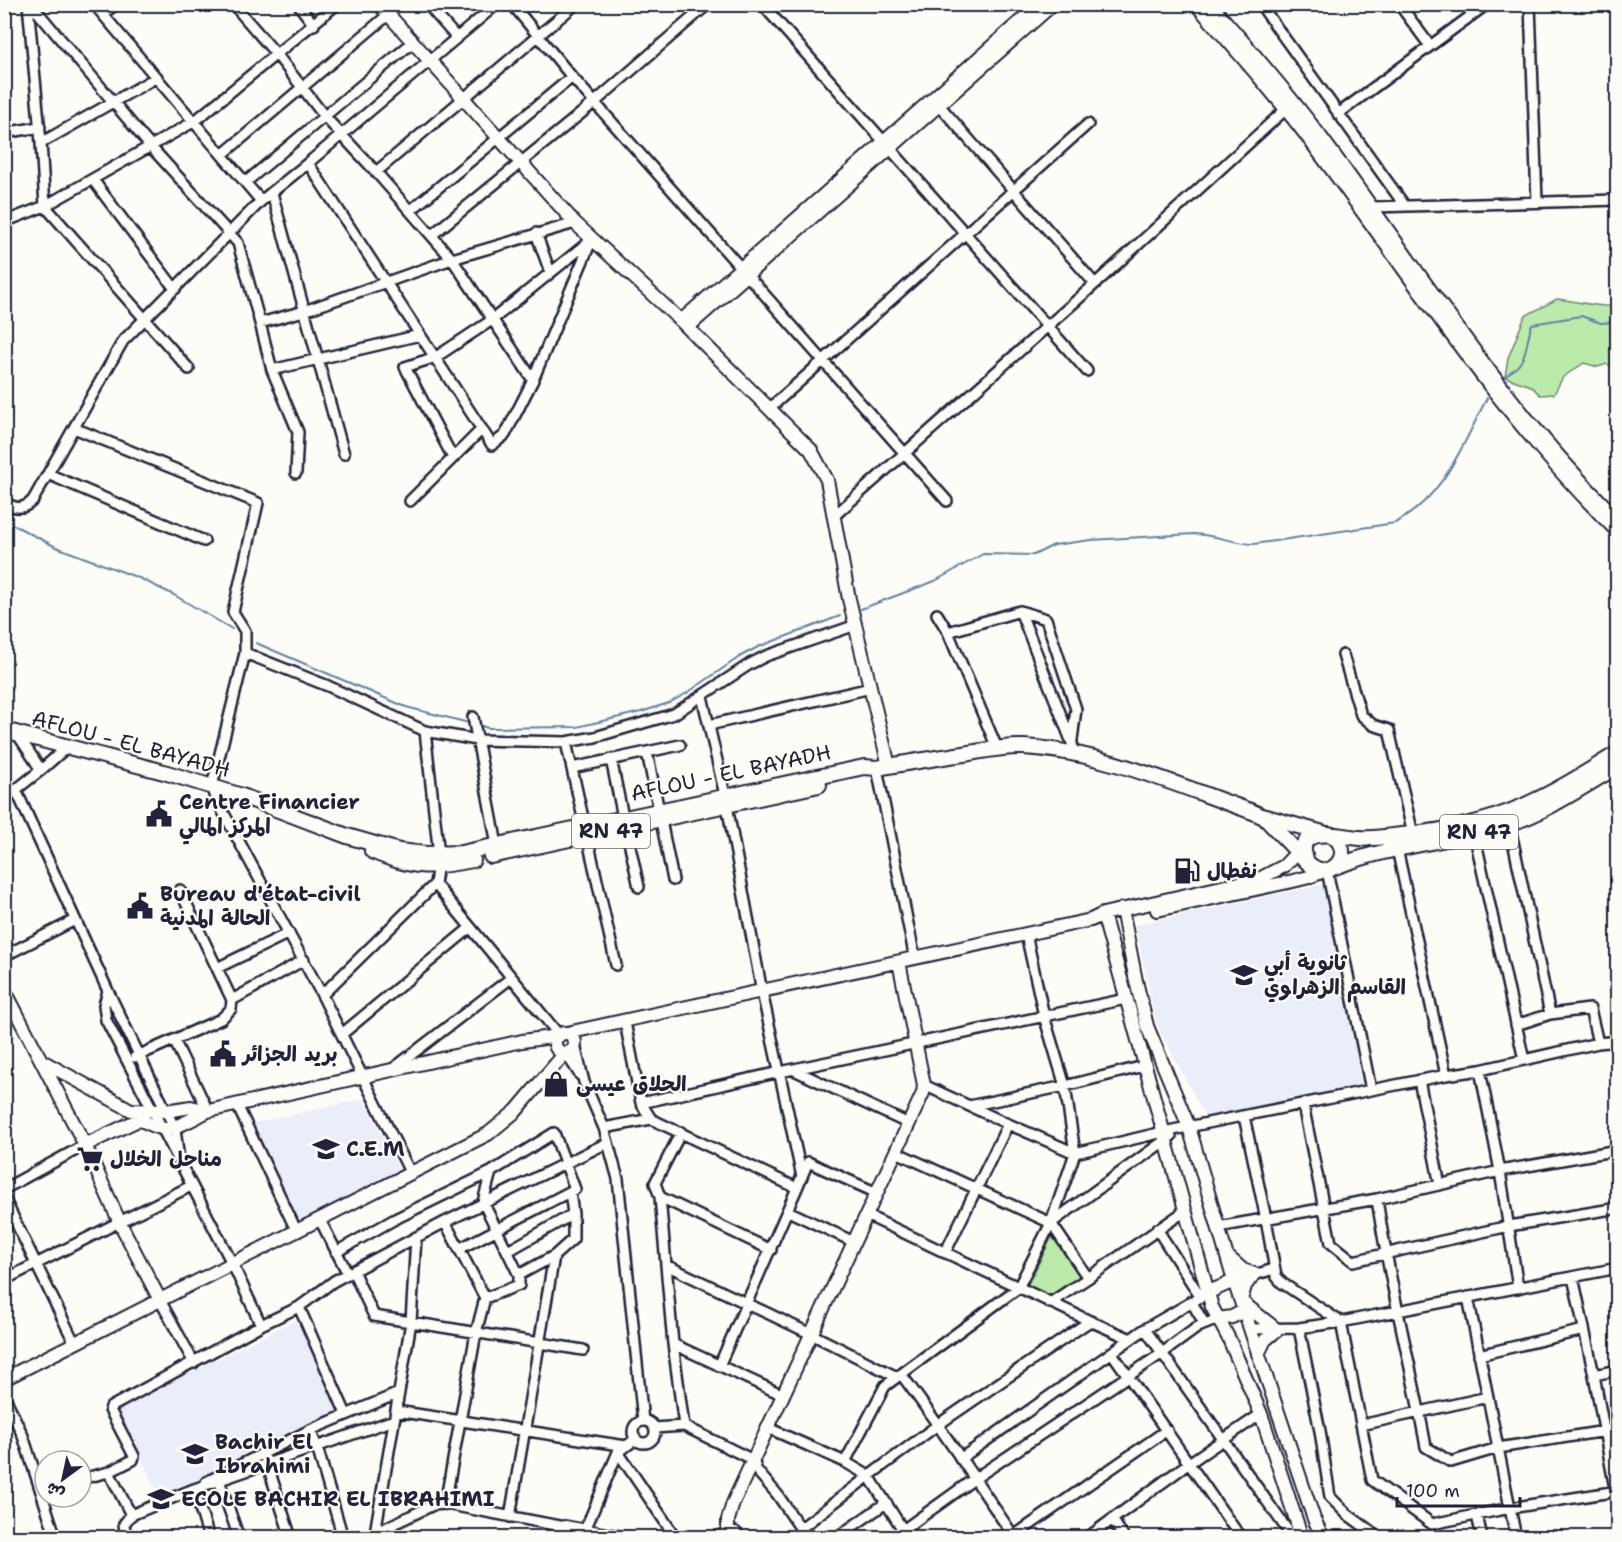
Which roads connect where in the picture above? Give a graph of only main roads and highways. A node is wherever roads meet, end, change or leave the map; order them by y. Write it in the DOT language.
graph roads {
  1 [pos="11,733"];
  2 [pos="1617,753"];
  3 [pos="1617,766"];
  4 [pos="1264,817"];
  5 [pos="587,831"];
  6 [pos="1326,833"];
  7 [pos="1395,843"];
  8 [pos="1304,852"];
  9 [pos="439,860"];
  10 [pos="1327,870"];
  1 -- 9 [label="main road, AFLOU - EL BAYADH / RN 47"];
  2 -- 7 [label="main road, RN 47"];
  3 -- 7 [label="main road, RN 47"];
  4 -- 5 [label="main road, AFLOU - EL BAYADH / RN 47"];
  4 -- 6 [label="main road"];
  4 -- 8 [label="main road, AFLOU - EL BAYADH / RN 47"];
  5 -- 9 [label="main road, AFLOU - EL BAYADH / RN 47"];
  5 -- 9 [label="main road, AFLOU - EL BAYADH / RN 47"];
  6 -- 7 [label="main road, RN 47"];
  6 -- 8 [label="main road"];
  6 -- 10 [label="main road"];
  7 -- 10 [label="main road, RN 47"];
  8 -- 10 [label="main road"];
}
